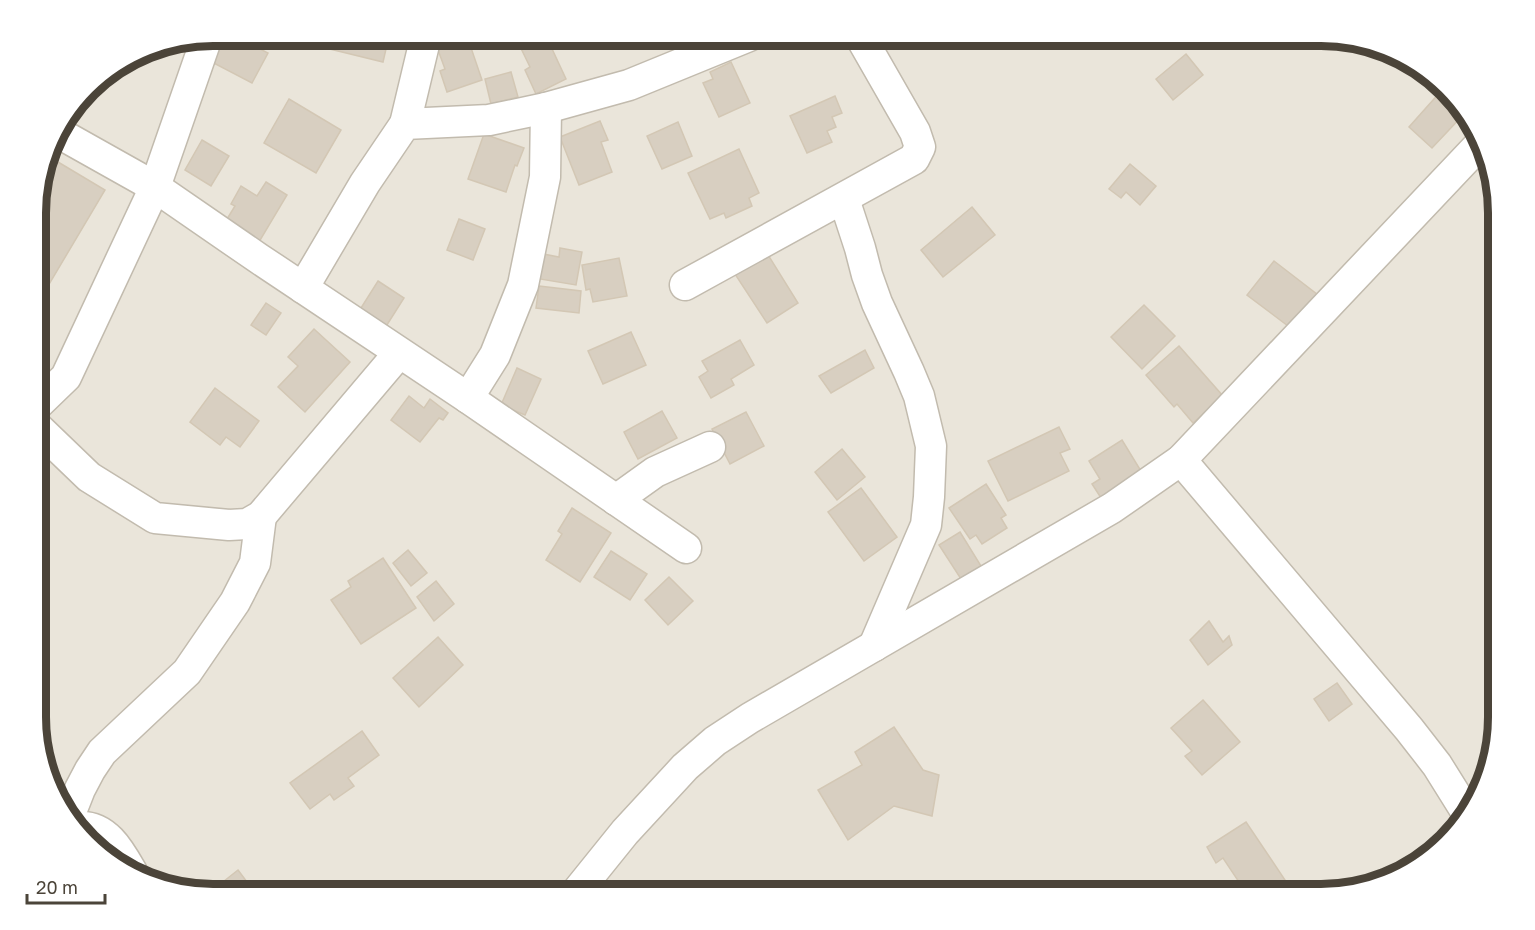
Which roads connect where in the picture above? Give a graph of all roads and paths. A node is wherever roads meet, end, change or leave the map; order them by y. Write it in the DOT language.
graph roads {
  1 [pos="203,47"];
  2 [pos="423,47"];
  3 [pos="723,47"];
  4 [pos="866,47"];
  5 [pos="546,108"];
  6 [pos="405,124"];
  7 [pos="66,137"];
  8 [pos="1475,149"];
  9 [pos="155,187"];
  10 [pos="844,199"];
  11 [pos="685,285"];
  12 [pos="303,288"];
  13 [pos="399,353"];
  14 [pos="46,397"];
  15 [pos="468,398"];
  16 [pos="46,435"];
  17 [pos="710,447"];
  18 [pos="1181,460"];
  19 [pos="616,500"];
  20 [pos="261,516"];
  21 [pos="686,548"];
  22 [pos="874,646"];
  23 [pos="73,806"];
  24 [pos="1462,806"];
  25 [pos="89,827"];
  26 [pos="122,856"];
  27 [pos="583,884"];
  1 -- 9 [label="street"];
  2 -- 6 [label="street"];
  3 -- 5 [label="street"];
  4 -- 10 [label="street"];
  5 -- 6 [label="street"];
  5 -- 15 [label="street"];
  6 -- 12 [label="street"];
  7 -- 9 [label="street"];
  8 -- 18 [label="street"];
  9 -- 12 [label="street"];
  9 -- 14 [label="street"];
  10 -- 11 [label="street"];
  10 -- 22 [label="street"];
  12 -- 13 [label="street"];
  13 -- 15 [label="street"];
  13 -- 20 [label="street"];
  15 -- 19 [label="street"];
  16 -- 20 [label="street"];
  17 -- 19 [label="street"];
  18 -- 22 [label="street"];
  18 -- 24 [label="street"];
  19 -- 21 [label="street"];
  20 -- 23 [label="street"];
  22 -- 27 [label="street"];
  25 -- 26 [label="street"];
}
